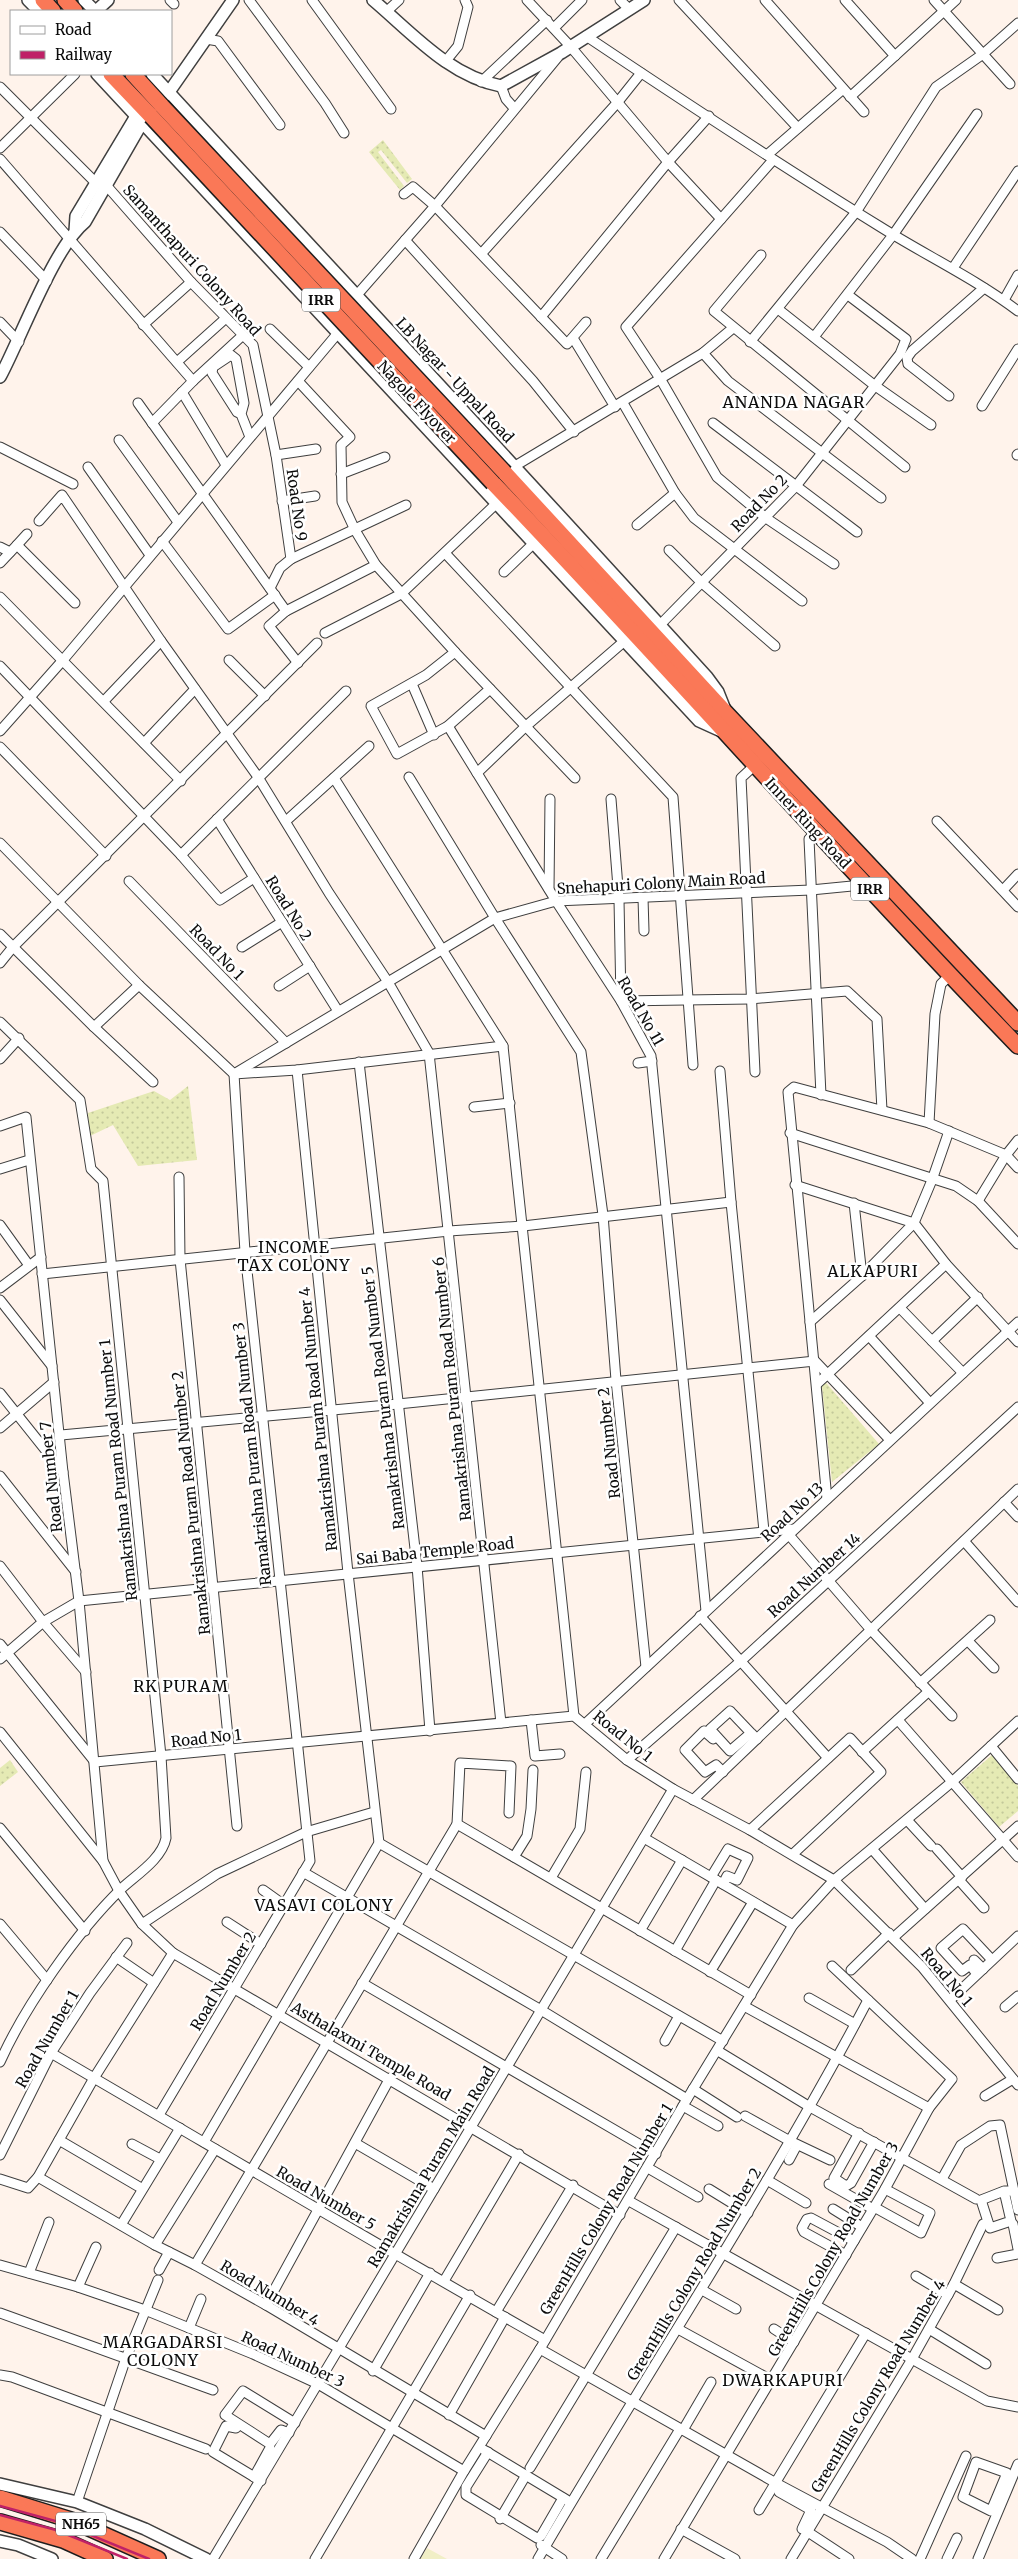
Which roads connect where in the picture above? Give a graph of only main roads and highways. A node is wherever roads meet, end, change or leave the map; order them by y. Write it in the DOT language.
graph roads {
  1 [pos="42,0"];
  2 [pos="65,0"];
  3 [pos="52,10"];
  4 [pos="74,10"];
  5 [pos="112,75"];
  6 [pos="134,75"];
  7 [pos="726,714"];
  8 [pos="723,731"];
  9 [pos="1018,1023"];
  10 [pos="1018,1046"];
  11 [pos="0,2496"];
  12 [pos="20,2504"];
  13 [pos="0,2522"];
  14 [pos="16,2526"];
  15 [pos="105,2559"];
  16 [pos="158,2559"];
  1 -- 3 [label="highway"];
  2 -- 4 [label="highway"];
  5 -- 8 [label="highway, Nagole Flyover / IRR, bridge"];
  6 -- 7 [label="highway, Nagole Flyover / IRR, bridge"];
  7 -- 9 [label="highway, Inner Ring Road / IRR"];
  8 -- 10 [label="highway, Inner Ring Road / IRR"];
  11 -- 12 [label="highway, NH65"];
  12 -- 14 [label="highway"];
  12 -- 16 [label="highway, NH65"];
  13 -- 14 [label="highway, NH65"];
  14 -- 15 [label="highway, NH65"];
}
